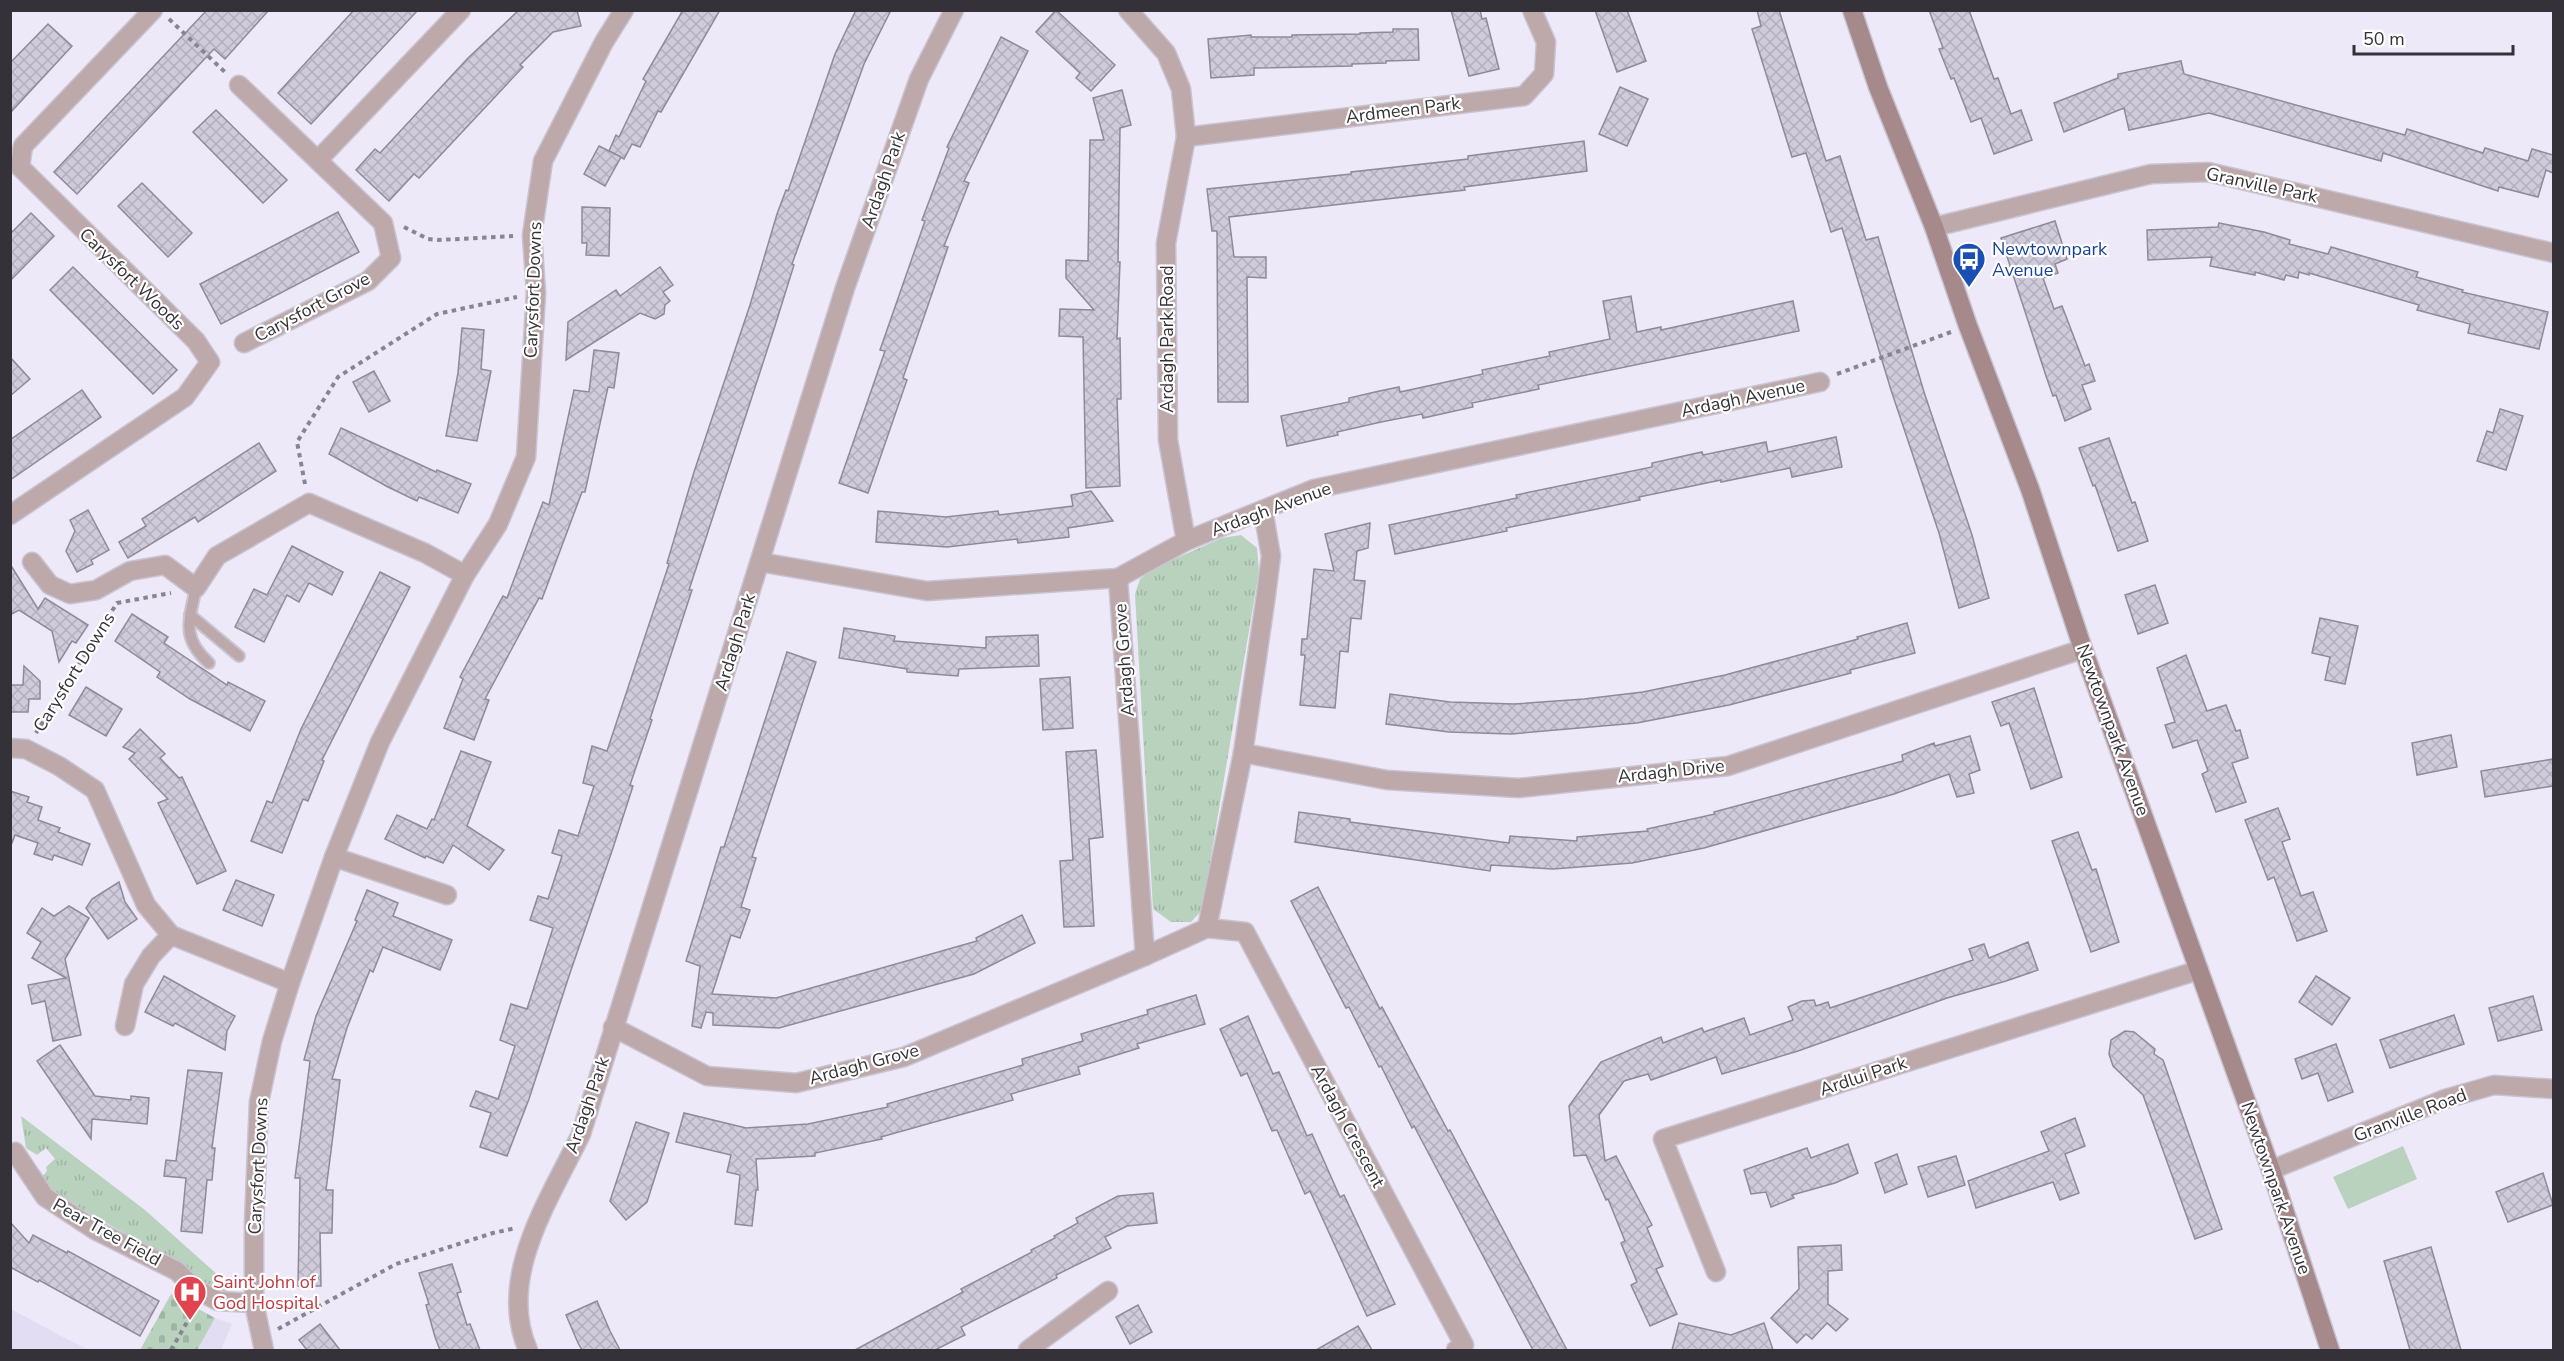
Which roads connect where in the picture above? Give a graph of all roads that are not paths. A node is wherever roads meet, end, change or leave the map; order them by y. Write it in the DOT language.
graph roads {
  1 [pos="461,10"];
  2 [pos="624,10"];
  3 [pos="954,10"];
  4 [pos="1128,10"];
  5 [pos="1532,10"];
  6 [pos="1852,10"];
  7 [pos="160,14"];
  8 [pos="239,86"];
  9 [pos="1186,137"];
  10 [pos="319,159"];
  11 [pos="1934,227"];
  12 [pos="2553,252"];
  13 [pos="244,343"];
  14 [pos="1820,382"];
  15 [pos="1263,510"];
  16 [pos="10,515"];
  17 [pos="1186,541"];
  18 [pos="32,562"];
  19 [pos="760,562"];
  20 [pos="465,575"];
  21 [pos="1118,578"];
  22 [pos="196,588"];
  23 [pos="190,615"];
  24 [pos="2084,649"];
  25 [pos="239,656"];
  26 [pos="209,663"];
  27 [pos="18,749"];
  28 [pos="1243,753"];
  29 [pos="334,857"];
  30 [pos="447,895"];
  31 [pos="1207,928"];
  32 [pos="171,935"];
  33 [pos="1145,956"];
  34 [pos="2199,970"];
  35 [pos="290,983"];
  36 [pos="125,1026"];
  37 [pos="613,1027"];
  38 [pos="2553,1089"];
  39 [pos="10,1153"];
  40 [pos="2271,1170"];
  41 [pos="1716,1272"];
  42 [pos="1108,1291"];
  43 [pos="254,1303"];
  44 [pos="262,1345"];
  45 [pos="528,1350"];
  46 [pos="1028,1350"];
  47 [pos="1456,1350"];
  48 [pos="2330,1350"];
  1 -- 10 [label="street"];
  2 -- 20 [label="street, Carysfort Downs"];
  3 -- 19 [label="street, Ardagh Park"];
  4 -- 9 [label="street, Ardagh Park Road"];
  5 -- 9 [label="street, Ardmeen Park"];
  6 -- 11 [label="main road, Newtownpark Avenue"];
  7 -- 16 [label="street, Carysfort Woods"];
  8 -- 10 [label="street"];
  9 -- 17 [label="street, Ardagh Park Road"];
  10 -- 13 [label="street, Carysfort Grove"];
  11 -- 12 [label="street, Granville Park"];
  11 -- 24 [label="main road, Newtownpark Avenue"];
  14 -- 15 [label="street, Ardagh Avenue"];
  15 -- 17 [label="street, Ardagh Avenue"];
  15 -- 28 [label="street"];
  17 -- 21 [label="street, Ardagh Avenue"];
  18 -- 22 [label="street, Carysfort Downs"];
  19 -- 21 [label="street, Ardagh Avenue"];
  19 -- 37 [label="street, Ardagh Park"];
  20 -- 22 [label="street"];
  20 -- 29 [label="street, Carysfort Downs"];
  21 -- 33 [label="street, Ardagh Grove"];
  22 -- 23 [label="lane"];
  23 -- 25 [label="lane"];
  23 -- 26 [label="lane"];
  24 -- 28 [label="street, Ardagh Drive"];
  24 -- 34 [label="main road, Newtownpark Avenue"];
  27 -- 32 [label="street, Carysfort Downs"];
  28 -- 31 [label="street"];
  29 -- 30 [label="street"];
  29 -- 35 [label="street, Carysfort Downs"];
  31 -- 33 [label="street, Ardagh Grove"];
  31 -- 47 [label="street, Ardagh Crescent"];
  32 -- 35 [label="street, Carysfort Downs"];
  32 -- 36 [label="street"];
  33 -- 37 [label="street, Ardagh Grove"];
  34 -- 40 [label="main road, Newtownpark Avenue"];
  34 -- 41 [label="street, Ardlui Park"];
  35 -- 43 [label="street, Carysfort Downs"];
  37 -- 45 [label="street, Ardagh Park"];
  38 -- 40 [label="street, Granville Road"];
  39 -- 43 [label="street, Pear Tree Field"];
  40 -- 48 [label="main road, Newtownpark Avenue"];
  42 -- 46 [label="street"];
  43 -- 44 [label="street, Carysfort Downs"];
}
